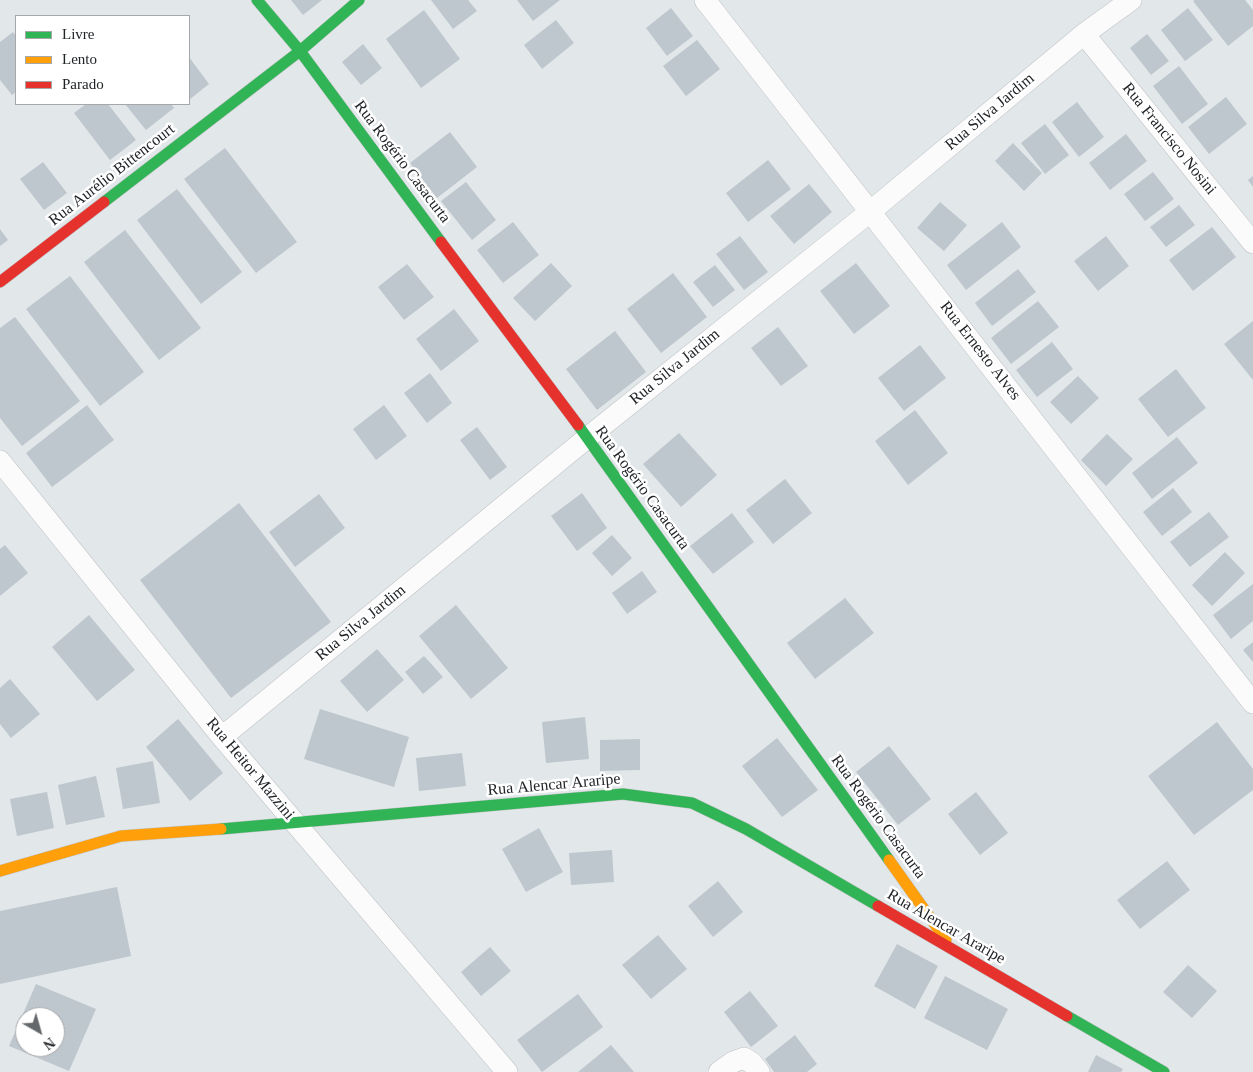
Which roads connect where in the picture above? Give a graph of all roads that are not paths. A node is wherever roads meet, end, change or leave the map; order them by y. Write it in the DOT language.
graph roads {
  1 [pos="257,0"];
  2 [pos="359,0"];
  3 [pos="705,0"];
  4 [pos="1131,0"];
  5 [pos="1084,34"];
  6 [pos="300,51"];
  7 [pos="871,211"];
  8 [pos="1253,243"];
  9 [pos="0,282"];
  10 [pos="587,438"];
  11 [pos="0,461"];
  12 [pos="1253,703"];
  13 [pos="222,737"];
  14 [pos="296,823"];
  15 [pos="0,871"];
  16 [pos="952,948"];
  17 [pos="507,1072"];
  18 [pos="719,1072"];
  19 [pos="759,1072"];
  20 [pos="1164,1072"];
  1 -- 6 [label="street, Rua Rogério Casacurta"];
  2 -- 6 [label="street, Rua Aurélio Bittencourt"];
  3 -- 7 [label="street, Rua Ernesto Alves"];
  4 -- 5 [label="street, Rua Silva Jardim"];
  5 -- 7 [label="street, Rua Silva Jardim"];
  5 -- 8 [label="street, Rua Francisco Nosini"];
  6 -- 9 [label="street, Rua Aurélio Bittencourt"];
  6 -- 10 [label="street, Rua Rogério Casacurta"];
  7 -- 10 [label="street, Rua Silva Jardim"];
  7 -- 12 [label="street, Rua Ernesto Alves"];
  10 -- 13 [label="street, Rua Silva Jardim"];
  10 -- 16 [label="street, Rua Rogério Casacurta"];
  11 -- 13 [label="street, Rua Heitor Mazzini"];
  13 -- 14 [label="street, Rua Heitor Mazzini"];
  14 -- 15 [label="street, Rua Alencar Araripe"];
  14 -- 16 [label="street, Rua Alencar Araripe"];
  14 -- 17 [label="street, Rua Heitor Mazzini"];
  16 -- 20 [label="street, Rua Alencar Araripe"];
  18 -- 19 [label="street"];
}
